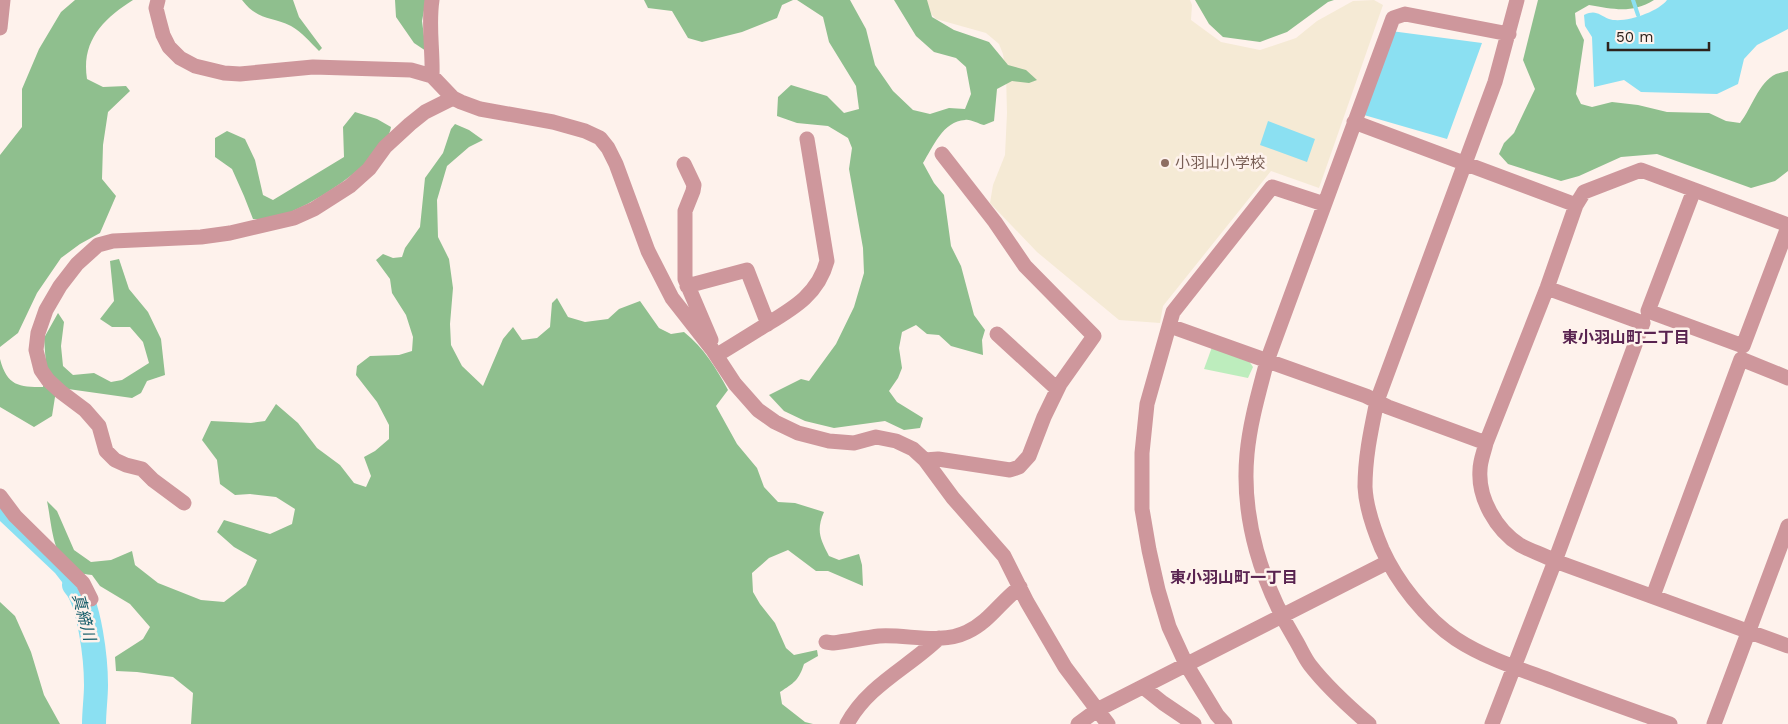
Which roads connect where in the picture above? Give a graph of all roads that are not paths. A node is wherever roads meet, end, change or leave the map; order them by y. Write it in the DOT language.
graph roads {
  1 [pos="3,0"];
  2 [pos="158,0"];
  3 [pos="432,0"];
  4 [pos="1518,0"];
  5 [pos="0,28"];
  6 [pos="1509,34"];
  7 [pos="432,76"];
  8 [pos="452,98"];
  9 [pos="1354,122"];
  10 [pos="807,139"];
  11 [pos="942,154"];
  12 [pos="684,164"];
  13 [pos="1464,164"];
  14 [pos="1694,190"];
  15 [pos="1324,204"];
  16 [pos="1576,205"];
  17 [pos="1788,226"];
  18 [pos="687,286"];
  19 [pos="1547,288"];
  20 [pos="768,324"];
  21 [pos="1170,326"];
  22 [pos="997,334"];
  23 [pos="717,356"];
  24 [pos="1267,361"];
  25 [pos="1788,378"];
  26 [pos="1057,389"];
  27 [pos="1377,401"];
  28 [pos="1486,443"];
  29 [pos="925,460"];
  30 [pos="0,496"];
  31 [pos="184,503"];
  32 [pos="1788,526"];
  33 [pos="1555,561"];
  34 [pos="1388,562"];
  35 [pos="1020,588"];
  36 [pos="1652,596"];
  37 [pos="91,599"];
  38 [pos="1282,617"];
  39 [pos="1748,631"];
  40 [pos="938,638"];
  41 [pos="826,642"];
  42 [pos="1788,646"];
  43 [pos="1186,664"];
  44 [pos="1514,667"];
  45 [pos="1142,686"];
  46 [pos="1097,710"];
  47 [pos="847,724"];
  48 [pos="1078,724"];
  49 [pos="1108,724"];
  50 [pos="1194,724"];
  51 [pos="1225,724"];
  52 [pos="1370,724"];
  53 [pos="1492,724"];
  54 [pos="1670,724"];
  55 [pos="1714,724"];
  1 -- 5 [label="street"];
  2 -- 7 [label="street"];
  3 -- 7 [label="street"];
  4 -- 6 [label="street"];
  6 -- 9 [label="street"];
  6 -- 13 [label="street"];
  7 -- 8 [label="street"];
  8 -- 23 [label="street"];
  8 -- 31 [label="street"];
  9 -- 13 [label="street"];
  9 -- 15 [label="street"];
  10 -- 20 [label="street"];
  11 -- 26 [label="street"];
  12 -- 18 [label="street"];
  13 -- 16 [label="street"];
  13 -- 27 [label="street"];
  14 -- 16 [label="street"];
  14 -- 17 [label="street"];
  14 -- 17 [label="street"];
  15 -- 21 [label="street"];
  15 -- 24 [label="street"];
  16 -- 19 [label="street"];
  18 -- 20 [label="street"];
  18 -- 23 [label="street"];
  19 -- 28 [label="street"];
  19 -- 33 [label="street"];
  20 -- 23 [label="street"];
  21 -- 24 [label="street"];
  21 -- 43 [label="street"];
  22 -- 26 [label="street"];
  23 -- 29 [label="street"];
  24 -- 27 [label="street"];
  24 -- 38 [label="street"];
  25 -- 36 [label="street"];
  26 -- 29 [label="street"];
  27 -- 28 [label="street"];
  27 -- 34 [label="street"];
  28 -- 33 [label="street"];
  29 -- 35 [label="street"];
  30 -- 37 [label="street"];
  32 -- 39 [label="street"];
  33 -- 36 [label="street"];
  33 -- 44 [label="street"];
  34 -- 38 [label="street"];
  34 -- 44 [label="street"];
  35 -- 40 [label="street"];
  35 -- 46 [label="street"];
  36 -- 39 [label="street"];
  38 -- 43 [label="street"];
  38 -- 52 [label="street"];
  39 -- 42 [label="street"];
  39 -- 55 [label="street"];
  40 -- 41 [label="street"];
  40 -- 47 [label="street"];
  43 -- 45 [label="street"];
  43 -- 51 [label="street"];
  44 -- 53 [label="street"];
  44 -- 54 [label="street"];
  45 -- 46 [label="street"];
  45 -- 50 [label="street"];
  46 -- 48 [label="street"];
  46 -- 49 [label="street"];
}
